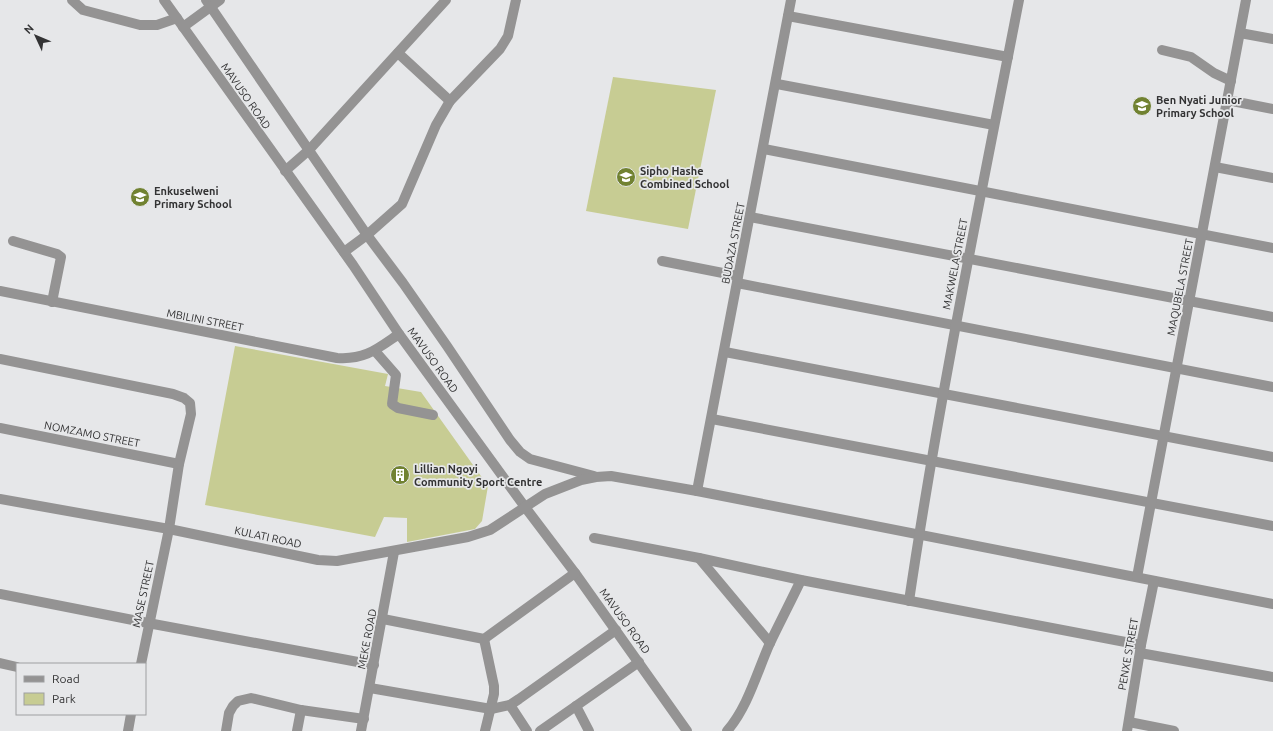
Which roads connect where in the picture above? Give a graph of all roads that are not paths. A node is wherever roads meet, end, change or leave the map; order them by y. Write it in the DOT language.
graph roads {
  1 [pos="72,0"];
  2 [pos="164,0"];
  3 [pos="220,0"];
  4 [pos="446,0"];
  5 [pos="516,0"];
  6 [pos="792,0"];
  7 [pos="1019,0"];
  8 [pos="1246,0"];
  9 [pos="209,3"];
  10 [pos="788,16"];
  11 [pos="177,18"];
  12 [pos="183,27"];
  13 [pos="1240,33"];
  14 [pos="1273,39"];
  15 [pos="1162,50"];
  16 [pos="398,53"];
  17 [pos="1008,58"];
  18 [pos="1231,81"];
  19 [pos="776,84"];
  20 [pos="1227,100"];
  21 [pos="450,101"];
  22 [pos="1273,109"];
  23 [pos="994,125"];
  24 [pos="764,149"];
  25 [pos="309,150"];
  26 [pos="1215,167"];
  27 [pos="284,170"];
  28 [pos="1273,178"];
  29 [pos="982,192"];
  30 [pos="750,217"];
  31 [pos="1202,234"];
  32 [pos="367,235"];
  33 [pos="13,241"];
  34 [pos="1273,248"];
  35 [pos="344,252"];
  36 [pos="968,258"];
  37 [pos="662,262"];
  38 [pos="737,280"];
  39 [pos="0,292"];
  40 [pos="1189,301"];
  41 [pos="52,302"];
  42 [pos="1273,317"];
  43 [pos="955,325"];
  44 [pos="399,334"];
  45 [pos="375,351"];
  46 [pos="725,352"];
  47 [pos="0,359"];
  48 [pos="1176,369"];
  49 [pos="1273,387"];
  50 [pos="944,393"];
  51 [pos="433,415"];
  52 [pos="712,419"];
  53 [pos="0,428"];
  54 [pos="1163,436"];
  55 [pos="1273,457"];
  56 [pos="931,461"];
  57 [pos="179,464"];
  58 [pos="596,477"];
  59 [pos="697,491"];
  60 [pos="0,499"];
  61 [pos="1151,502"];
  62 [pos="525,507"];
  63 [pos="1273,526"];
  64 [pos="169,528"];
  65 [pos="919,534"];
  66 [pos="594,538"];
  67 [pos="394,552"];
  68 [pos="699,558"];
  69 [pos="575,573"];
  70 [pos="1137,578"];
  71 [pos="801,580"];
  72 [pos="1154,581"];
  73 [pos="0,594"];
  74 [pos="909,601"];
  75 [pos="1273,604"];
  76 [pos="383,619"];
  77 [pos="148,623"];
  78 [pos="616,630"];
  79 [pos="484,639"];
  80 [pos="770,643"];
  81 [pos="1140,649"];
  82 [pos="639,662"];
  83 [pos="0,663"];
  84 [pos="141,663"];
  85 [pos="374,664"];
  86 [pos="16,667"];
  87 [pos="1273,677"];
  88 [pos="370,688"];
  89 [pos="510,705"];
  90 [pos="576,706"];
  91 [pos="491,709"];
  92 [pos="301,710"];
  93 [pos="131,715"];
  94 [pos="364,719"];
  95 [pos="1128,727"];
  96 [pos="128,731"];
  97 [pos="226,731"];
  98 [pos="297,731"];
  99 [pos="362,731"];
  100 [pos="485,731"];
  101 [pos="527,731"];
  102 [pos="540,731"];
  103 [pos="588,731"];
  104 [pos="687,731"];
  105 [pos="727,731"];
  106 [pos="1174,731"];
  1 -- 11 [label="street"];
  2 -- 11 [label="street, MAVUSO ROAD"];
  3 -- 9 [label="street"];
  4 -- 16 [label="street"];
  5 -- 21 [label="street"];
  6 -- 10 [label="street, BUDAZA STREET"];
  7 -- 17 [label="street, MAKWELA STREET"];
  8 -- 13 [label="street, MAQUBELA STREET"];
  9 -- 12 [label="street"];
  9 -- 25 [label="street"];
  10 -- 17 [label="street"];
  10 -- 19 [label="street, BUDAZA STREET"];
  11 -- 12 [label="street, MAVUSO ROAD"];
  12 -- 27 [label="street, MAVUSO ROAD"];
  13 -- 14 [label="street"];
  13 -- 18 [label="street, MAQUBELA STREET"];
  15 -- 18 [label="street"];
  16 -- 21 [label="street"];
  16 -- 25 [label="street"];
  17 -- 23 [label="street, MAKWELA STREET"];
  18 -- 20 [label="street, MAQUBELA STREET"];
  19 -- 23 [label="street"];
  19 -- 24 [label="street, BUDAZA STREET"];
  20 -- 22 [label="street"];
  20 -- 26 [label="street, MAQUBELA STREET"];
  21 -- 32 [label="street"];
  23 -- 29 [label="street, MAKWELA STREET"];
  24 -- 29 [label="street"];
  24 -- 30 [label="street, BUDAZA STREET"];
  25 -- 27 [label="street"];
  25 -- 32 [label="street"];
  26 -- 28 [label="street"];
  26 -- 31 [label="street, MAQUBELA STREET"];
  27 -- 35 [label="street, MAVUSO ROAD"];
  29 -- 31 [label="street"];
  29 -- 36 [label="street, MAKWELA STREET"];
  30 -- 36 [label="street"];
  30 -- 38 [label="street, BUDAZA STREET"];
  31 -- 34 [label="street"];
  31 -- 40 [label="street, MAQUBELA STREET"];
  32 -- 35 [label="street"];
  32 -- 58 [label="street"];
  33 -- 41 [label="street"];
  35 -- 44 [label="street, MAVUSO ROAD"];
  36 -- 40 [label="street"];
  36 -- 43 [label="street, MAKWELA STREET"];
  37 -- 38 [label="street"];
  38 -- 43 [label="street"];
  38 -- 46 [label="street, BUDAZA STREET"];
  39 -- 41 [label="street, MBILINI STREET"];
  40 -- 42 [label="street"];
  40 -- 48 [label="street, MAQUBELA STREET"];
  41 -- 45 [label="street, MBILINI STREET"];
  43 -- 48 [label="street"];
  43 -- 50 [label="street, MAKWELA STREET"];
  44 -- 45 [label="street, MBILINI STREET"];
  44 -- 62 [label="street, MAVUSO ROAD"];
  45 -- 51 [label="street"];
  46 -- 50 [label="street"];
  46 -- 52 [label="street, BUDAZA STREET"];
  47 -- 57 [label="street, MASE STREET"];
  48 -- 49 [label="street"];
  48 -- 54 [label="street, MAQUBELA STREET"];
  50 -- 54 [label="street"];
  50 -- 56 [label="street, MAKWELA STREET"];
  52 -- 56 [label="street"];
  52 -- 59 [label="street, BUDAZA STREET"];
  53 -- 57 [label="street, NOMZAMO STREET"];
  54 -- 55 [label="street"];
  54 -- 61 [label="street, MAQUBELA STREET"];
  56 -- 61 [label="street"];
  56 -- 65 [label="street, MAKWELA STREET"];
  57 -- 64 [label="street, MASE STREET"];
  58 -- 59 [label="street"];
  58 -- 62 [label="street, KULATI ROAD"];
  59 -- 65 [label="street"];
  60 -- 64 [label="street, KULATI ROAD"];
  61 -- 63 [label="street"];
  61 -- 70 [label="street, MAQUBELA STREET"];
  62 -- 67 [label="street, KULATI ROAD"];
  62 -- 69 [label="street, MAVUSO ROAD"];
  64 -- 67 [label="street, KULATI ROAD"];
  64 -- 77 [label="street, MASE STREET"];
  65 -- 70 [label="street"];
  65 -- 74 [label="street, MAKWELA STREET"];
  66 -- 68 [label="street"];
  67 -- 76 [label="street, MEKE ROAD"];
  68 -- 71 [label="street"];
  68 -- 80 [label="street"];
  69 -- 78 [label="street, MAVUSO ROAD"];
  69 -- 79 [label="street"];
  70 -- 72 [label="street"];
  71 -- 74 [label="street"];
  71 -- 80 [label="street"];
  72 -- 75 [label="street"];
  72 -- 81 [label="street, PENXE STREET"];
  73 -- 77 [label="street"];
  74 -- 81 [label="street"];
  76 -- 79 [label="street"];
  76 -- 85 [label="street, MEKE ROAD"];
  77 -- 84 [label="street, MASE STREET"];
  77 -- 85 [label="street"];
  78 -- 82 [label="street, MAVUSO ROAD"];
  78 -- 89 [label="street"];
  79 -- 91 [label="street"];
  80 -- 105 [label="street"];
  81 -- 87 [label="street"];
  81 -- 95 [label="street, PENXE STREET"];
  82 -- 90 [label="street"];
  82 -- 104 [label="street, MAVUSO ROAD"];
  83 -- 86 [label="street"];
  85 -- 88 [label="street, MEKE ROAD"];
  88 -- 91 [label="street"];
  88 -- 94 [label="street, MEKE ROAD"];
  89 -- 91 [label="street"];
  89 -- 101 [label="street"];
  90 -- 102 [label="street"];
  90 -- 103 [label="street"];
  91 -- 100 [label="street"];
  92 -- 94 [label="street"];
  92 -- 97 [label="street"];
  92 -- 98 [label="street"];
  93 -- 96 [label="street"];
  94 -- 99 [label="street, MEKE ROAD"];
  95 -- 106 [label="street"];
}
